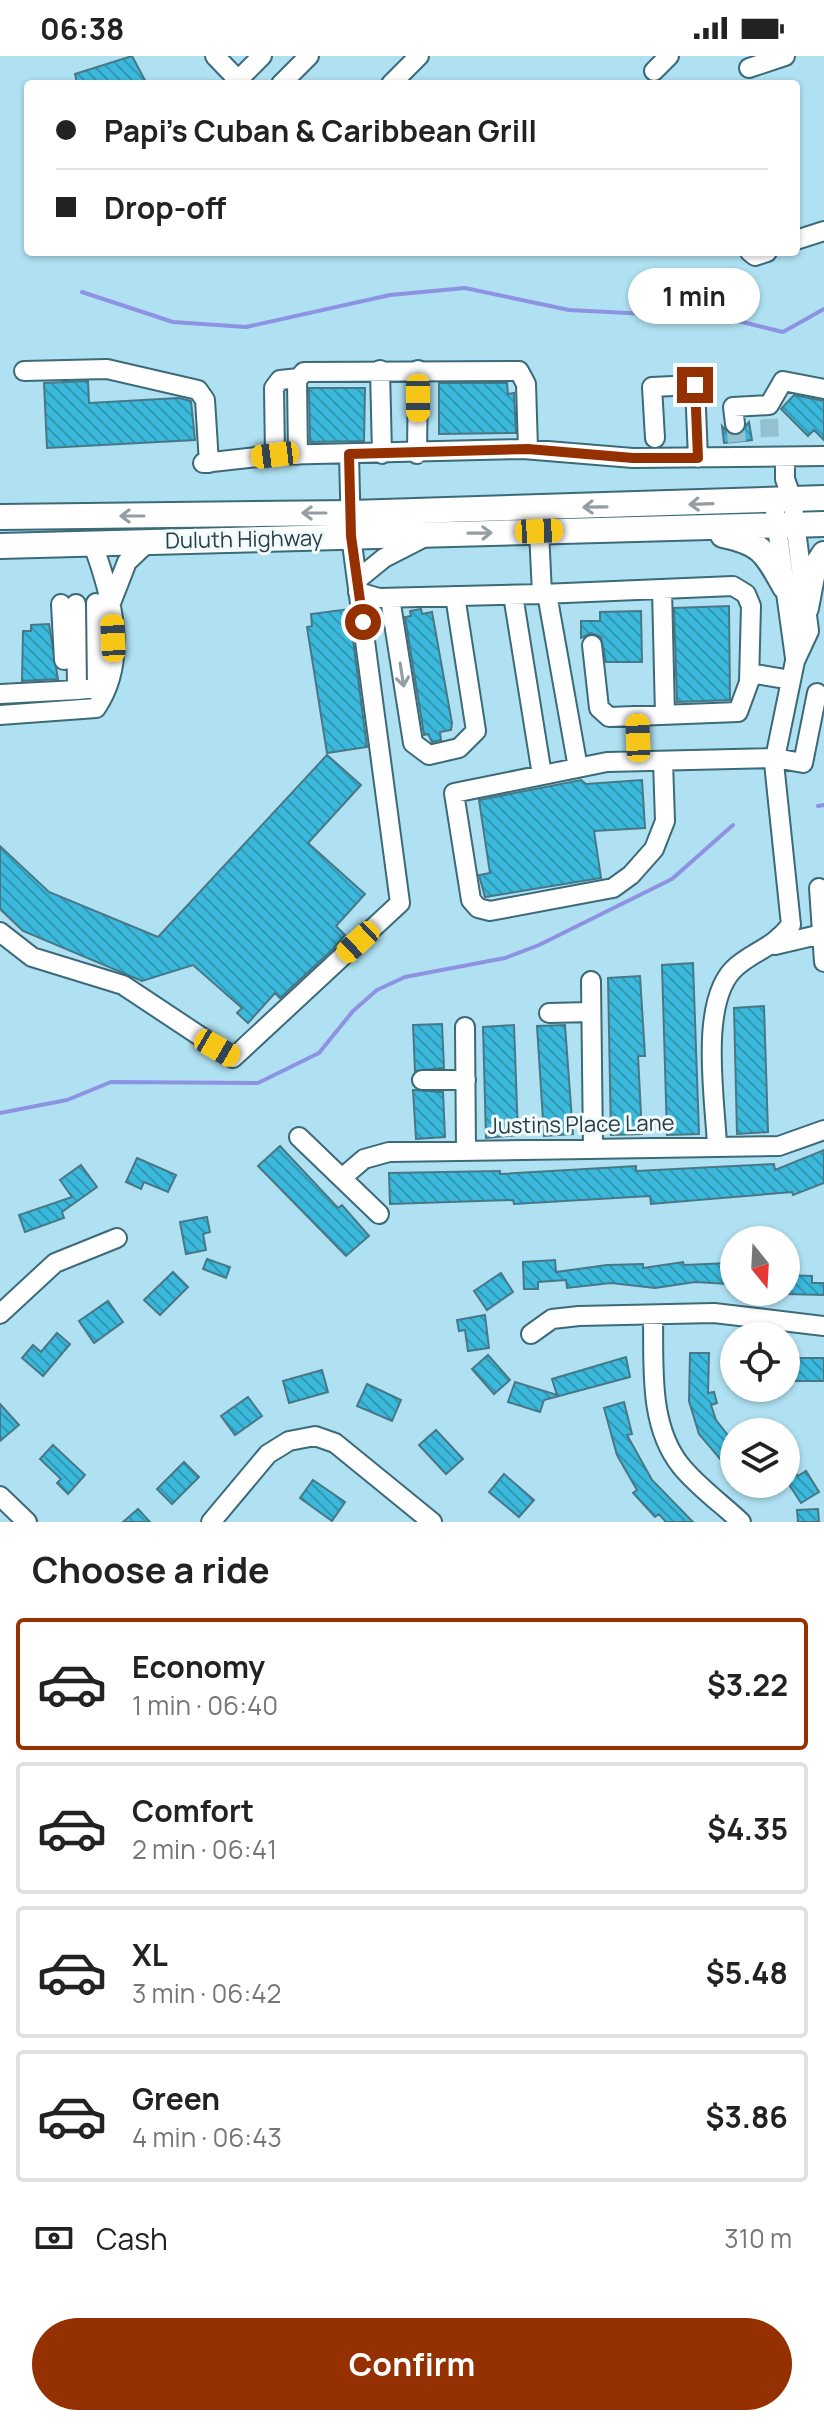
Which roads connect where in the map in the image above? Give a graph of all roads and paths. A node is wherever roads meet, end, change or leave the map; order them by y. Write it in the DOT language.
graph roads {
  1 [pos="215,56"];
  2 [pos="262,56"];
  3 [pos="309,56"];
  4 [pos="419,56"];
  5 [pos="669,56"];
  6 [pos="785,56"];
  7 [pos="749,68"];
  8 [pos="654,71"];
  9 [pos="238,80"];
  10 [pos="242,80"];
  11 [pos="285,80"];
  12 [pos="395,80"];
  13 [pos="824,231"];
  14 [pos="800,239"];
  15 [pos="380,370"];
  16 [pos="418,370"];
  17 [pos="24,371"];
  18 [pos="299,378"];
  19 [pos="824,389"];
  20 [pos="655,438"];
  21 [pos="737,441"];
  22 [pos="528,449"];
  23 [pos="776,451"];
  24 [pos="349,454"];
  25 [pos="382,454"];
  26 [pos="417,454"];
  27 [pos="275,455"];
  28 [pos="298,455"];
  29 [pos="824,456"];
  30 [pos="698,458"];
  31 [pos="824,498"];
  32 [pos="785,506"];
  33 [pos="0,517"];
  34 [pos="351,524"];
  35 [pos="824,524"];
  36 [pos="690,527"];
  37 [pos="539,531"];
  38 [pos="433,534"];
  39 [pos="149,541"];
  40 [pos="92,542"];
  41 [pos="0,546"];
  42 [pos="824,554"];
  43 [pos="357,586"];
  44 [pos="785,587"];
  45 [pos="662,589"];
  46 [pos="544,594"];
  47 [pos="513,595"];
  48 [pos="455,596"];
  49 [pos="390,598"];
  50 [pos="83,603"];
  51 [pos="806,608"];
  52 [pos="592,645"];
  53 [pos="795,661"];
  54 [pos="750,673"];
  55 [pos="790,684"];
  56 [pos="78,690"];
  57 [pos="0,694"];
  58 [pos="820,694"];
  59 [pos="0,715"];
  60 [pos="665,715"];
  61 [pos="637,716"];
  62 [pos="775,758"];
  63 [pos="639,761"];
  64 [pos="663,761"];
  65 [pos="578,768"];
  66 [pos="542,775"];
  67 [pos="819,888"];
  68 [pos="0,932"];
  69 [pos="822,934"];
  70 [pos="775,945"];
  71 [pos="824,962"];
  72 [pos="591,981"];
  73 [pos="591,1012"];
  74 [pos="549,1013"];
  75 [pos="465,1027"];
  76 [pos="422,1080"];
  77 [pos="466,1080"];
  78 [pos="824,1130"];
  79 [pos="299,1137"];
  80 [pos="717,1145"];
  81 [pos="593,1148"];
  82 [pos="466,1151"];
  83 [pos="343,1177"];
  84 [pos="379,1214"];
  85 [pos="117,1238"];
  86 [pos="0,1314"];
  87 [pos="653,1315"];
  88 [pos="824,1326"];
  89 [pos="531,1334"];
  90 [pos="0,1496"];
  91 [pos="27,1522"];
  92 [pos="211,1522"];
  93 [pos="432,1522"];
  94 [pos="741,1522"];
  1 -- 9 [label="street"];
  2 -- 10 [label="street"];
  3 -- 11 [label="street"];
  4 -- 12 [label="street"];
  5 -- 8 [label="street"];
  6 -- 7 [label="street"];
  13 -- 14 [label="street"];
  15 -- 16 [label="street"];
  15 -- 18 [label="street"];
  15 -- 25 [label="street"];
  16 -- 22 [label="street"];
  16 -- 26 [label="street"];
  17 -- 27 [label="street"];
  18 -- 27 [label="street"];
  18 -- 28 [label="street"];
  19 -- 21 [label="street"];
  20 -- 30 [label="street"];
  21 -- 23 [label="street"];
  21 -- 30 [label="street"];
  22 -- 26 [label="street"];
  22 -- 30 [label="street"];
  23 -- 29 [label="street"];
  23 -- 32 [label="street"];
  24 -- 25 [label="street"];
  24 -- 28 [label="street"];
  24 -- 34 [label="street"];
  25 -- 26 [label="street"];
  27 -- 28 [label="street"];
  31 -- 32 [label="main road, Duluth Highway"];
  32 -- 34 [label="main road, Duluth Highway, one-way"];
  32 -- 35 [label="main road, Duluth Highway"];
  32 -- 36 [label="main road, Duluth Highway"];
  32 -- 44 [label="street"];
  32 -- 51 [label="street"];
  34 -- 33 [label="main road, Duluth Highway, one-way"];
  34 -- 38 [label="main road, Duluth Highway"];
  34 -- 39 [label="main road, Duluth Highway"];
  34 -- 43 [label="street"];
  36 -- 37 [label="main road, Duluth Highway"];
  36 -- 44 [label="main road"];
  38 -- 37 [label="main road, Duluth Highway, one-way"];
  37 -- 46 [label="street"];
  38 -- 43 [label="street"];
  39 -- 40 [label="main road, Duluth Highway"];
  39 -- 50 [label="street"];
  40 -- 41 [label="main road, Duluth Highway"];
  40 -- 50 [label="street"];
  42 -- 51 [label="main road"];
  43 -- 49 [label="street"];
  43 -- 68 [label="street"];
  44 -- 53 [label="street"];
  45 -- 46 [label="street"];
  45 -- 54 [label="street"];
  45 -- 60 [label="street"];
  46 -- 47 [label="street"];
  46 -- 65 [label="street"];
  47 -- 48 [label="street"];
  47 -- 66 [label="street"];
  48 -- 49 [label="street"];
  49 -- 48 [label="street, one-way"];
  50 -- 56 [label="street"];
  50 -- 56 [label="street"];
  50 -- 59 [label="street"];
  51 -- 53 [label="street"];
  52 -- 61 [label="street"];
  53 -- 55 [label="street"];
  54 -- 55 [label="street"];
  54 -- 60 [label="street"];
  55 -- 58 [label="street"];
  55 -- 62 [label="street"];
  56 -- 57 [label="street"];
  58 -- 62 [label="street"];
  60 -- 61 [label="street"];
  61 -- 63 [label="street"];
  62 -- 64 [label="street"];
  62 -- 70 [label="street"];
  63 -- 64 [label="street"];
  63 -- 65 [label="street"];
  64 -- 66 [label="street"];
  65 -- 66 [label="street"];
  67 -- 69 [label="street"];
  69 -- 70 [label="street"];
  69 -- 71 [label="street"];
  70 -- 80 [label="street"];
  72 -- 73 [label="street"];
  73 -- 74 [label="street"];
  73 -- 81 [label="street"];
  75 -- 77 [label="street"];
  76 -- 77 [label="street"];
  77 -- 82 [label="street"];
  78 -- 80 [label="street, Justins Place Lane"];
  79 -- 83 [label="street"];
  80 -- 81 [label="street, Justins Place Lane"];
  81 -- 82 [label="street, Justins Place Lane"];
  82 -- 83 [label="street, Justins Place Lane"];
  83 -- 84 [label="street"];
  85 -- 86 [label="street"];
  87 -- 88 [label="street"];
  87 -- 89 [label="street"];
  87 -- 94 [label="street"];
  90 -- 91 [label="street"];
  92 -- 93 [label="street"];
}
